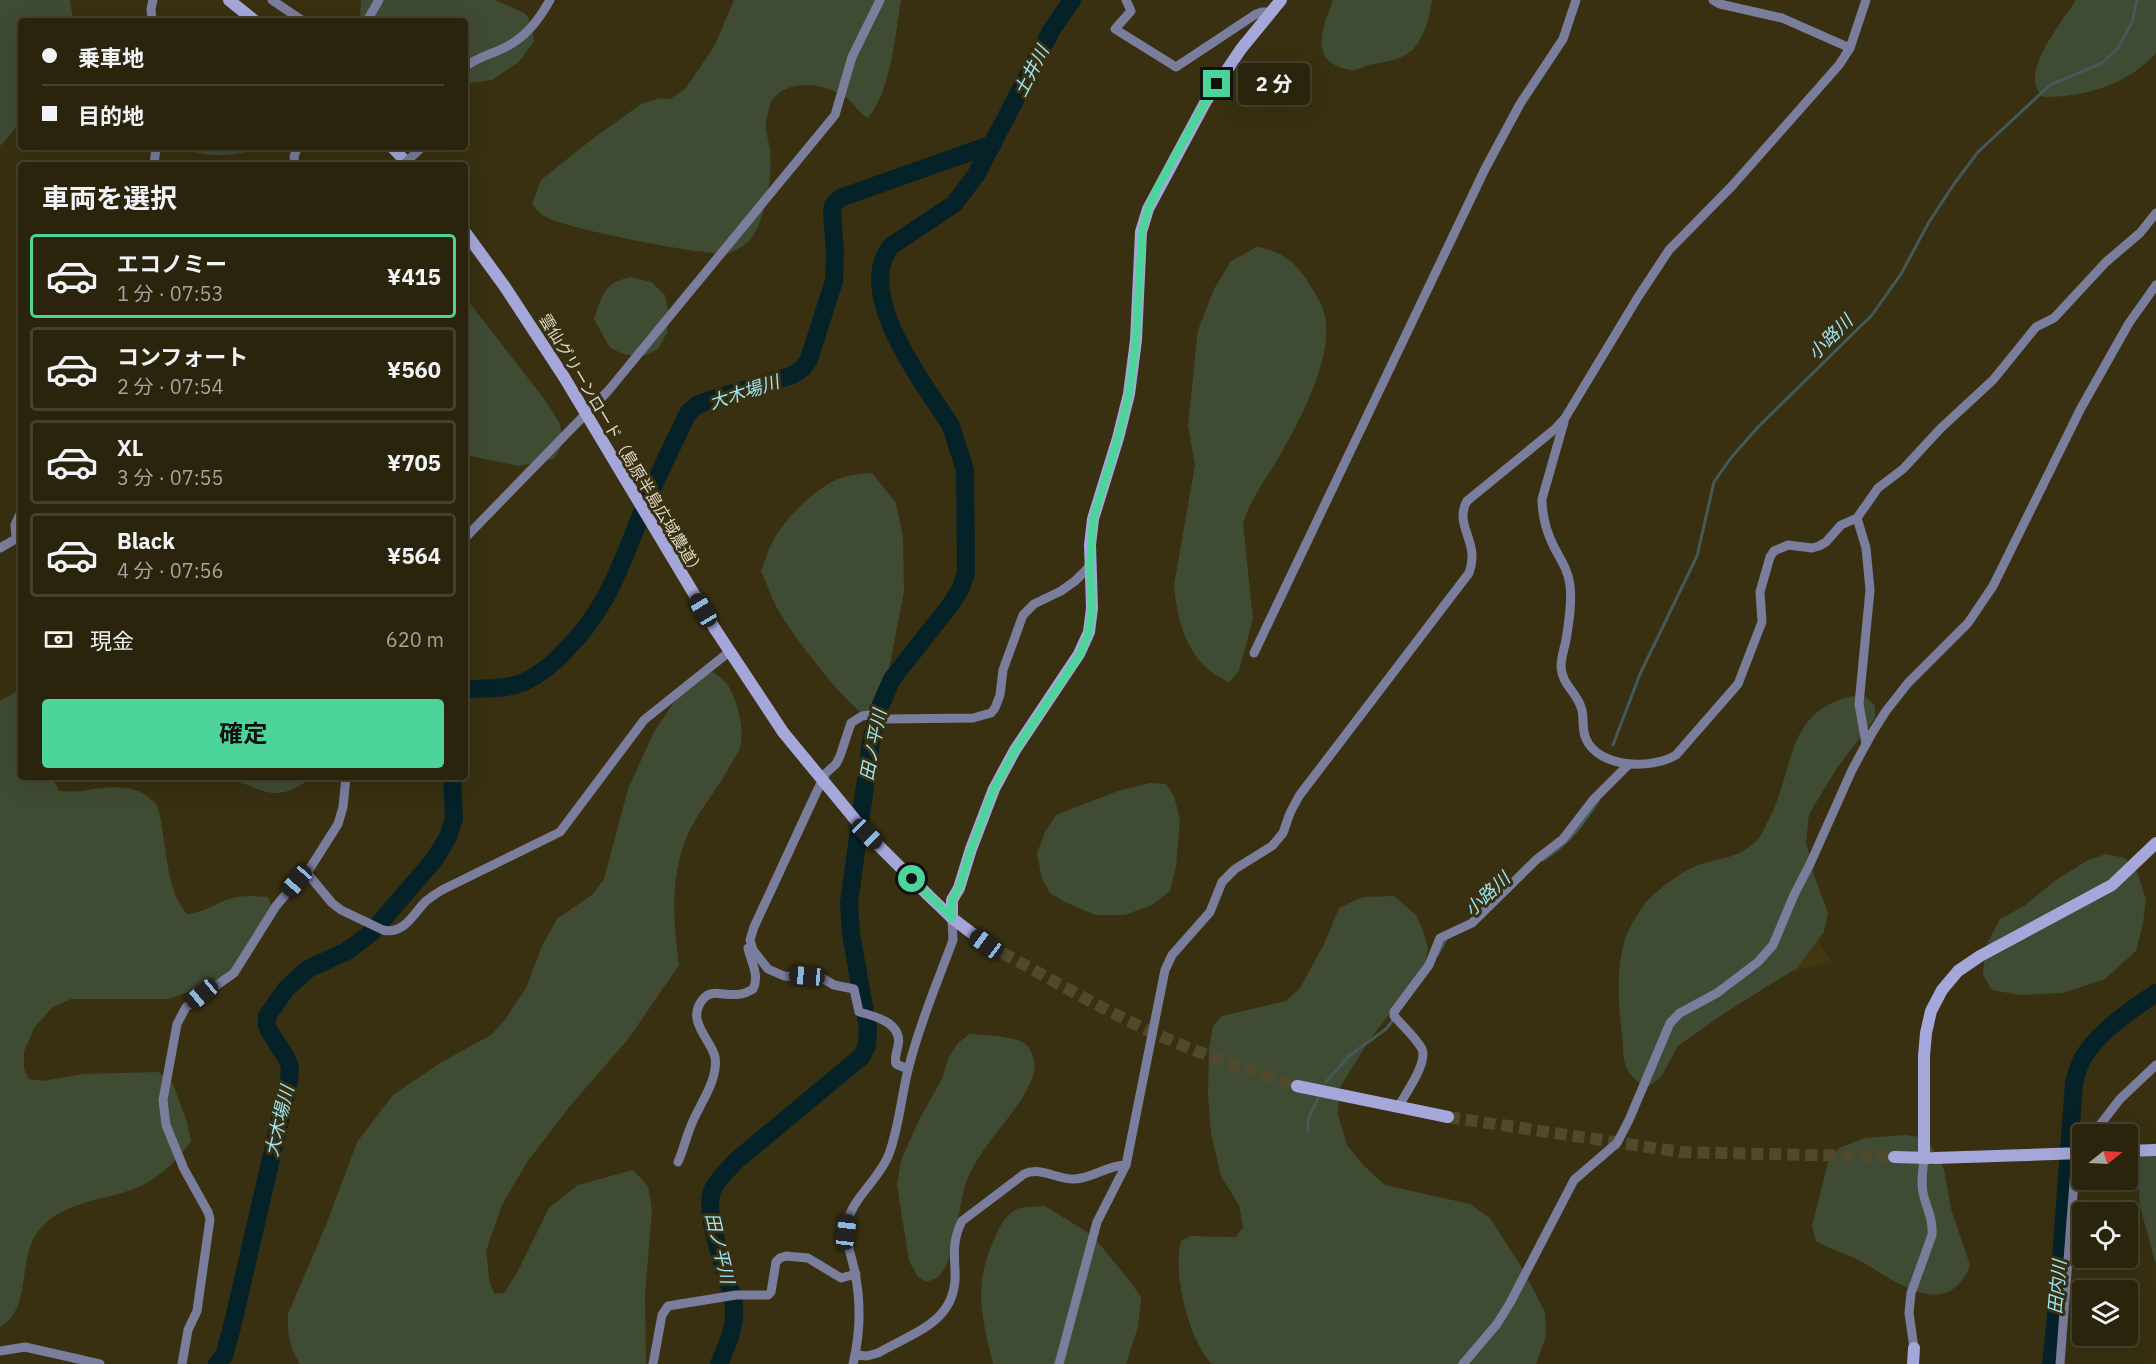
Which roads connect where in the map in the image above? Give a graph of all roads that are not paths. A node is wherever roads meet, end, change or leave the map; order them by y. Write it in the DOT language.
graph roads {
  1 [pos="153,0"];
  2 [pos="229,0"];
  3 [pos="272,0"];
  4 [pos="379,0"];
  5 [pos="550,0"];
  6 [pos="880,0"];
  7 [pos="1126,0"];
  8 [pos="1281,0"];
  9 [pos="1576,0"];
  10 [pos="1713,0"];
  11 [pos="1866,0"];
  12 [pos="1271,12"];
  13 [pos="152,18"];
  14 [pos="251,18"];
  15 [pos="299,18"];
  16 [pos="369,18"];
  17 [pos="1850,48"];
  18 [pos="468,65"];
  19 [pos="395,150"];
  20 [pos="419,150"];
  21 [pos="406,162"];
  22 [pos="406,162"];
  23 [pos="2156,213"];
  24 [pos="468,236"];
  25 [pos="2156,285"];
  26 [pos="1565,418"];
  27 [pos="18,518"];
  28 [pos="1857,518"];
  29 [pos="468,535"];
  30 [pos="18,537"];
  31 [pos="0,548"];
  32 [pos="1090,566"];
  33 [pos="729,652"];
  34 [pos="1254,653"];
  35 [pos="1866,744"];
  36 [pos="1628,765"];
  37 [pos="346,780"];
  38 [pos="2156,843"];
  39 [pos="307,873"];
  40 [pos="952,918"];
  41 [pos="750,940"];
  42 [pos="986,944"];
  43 [pos="2156,1065"];
  44 [pos="908,1069"];
  45 [pos="1297,1086"];
  46 [pos="1399,1106"];
  47 [pos="1448,1117"];
  48 [pos="2101,1124"];
  49 [pos="2156,1150"];
  50 [pos="2072,1151"];
  51 [pos="2138,1151"];
  52 [pos="1894,1157"];
  53 [pos="1929,1158"];
  54 [pos="678,1161"];
  55 [pos="1126,1165"];
  56 [pos="2073,1190"];
  57 [pos="856,1274"];
  58 [pos="1914,1348"];
  59 [pos="0,1351"];
  60 [pos="854,1360"];
  61 [pos="100,1364"];
  62 [pos="182,1364"];
  63 [pos="653,1364"];
  64 [pos="1059,1364"];
  65 [pos="1462,1364"];
  66 [pos="1914,1364"];
  67 [pos="2060,1364"];
  1 -- 13 [label="street"];
  2 -- 14 [label="street"];
  3 -- 15 [label="street"];
  4 -- 16 [label="street"];
  5 -- 18 [label="street"];
  6 -- 29 [label="street"];
  7 -- 12 [label="street"];
  8 -- 12 [label="street"];
  9 -- 34 [label="street"];
  10 -- 17 [label="street"];
  11 -- 17 [label="street"];
  12 -- 32 [label="street"];
  17 -- 26 [label="street"];
  19 -- 21 [label="street"];
  20 -- 22 [label="street, bridge"];
  23 -- 28 [label="street"];
  24 -- 33 [label="street, 雲仙グリーンロード（島原半島広域農道）, bridge"];
  25 -- 35 [label="street"];
  26 -- 36 [label="street"];
  26 -- 55 [label="street"];
  27 -- 30 [label="street"];
  28 -- 35 [label="street"];
  28 -- 36 [label="street"];
  30 -- 31 [label="street"];
  32 -- 40 [label="street"];
  32 -- 41 [label="street"];
  33 -- 39 [label="street"];
  33 -- 40 [label="street, 雲仙グリーンロード（島原半島広域農道）, bridge"];
  35 -- 65 [label="street"];
  36 -- 46 [label="street"];
  37 -- 39 [label="street"];
  38 -- 53 [label="street"];
  39 -- 62 [label="street"];
  40 -- 42 [label="street, 雲仙グリーンロード（島原半島広域農道）"];
  40 -- 44 [label="street"];
  41 -- 44 [label="street"];
  41 -- 54 [label="street"];
  43 -- 48 [label="street"];
  44 -- 57 [label="street"];
  45 -- 46 [label="street"];
  46 -- 47 [label="street"];
  49 -- 51 [label="street"];
  50 -- 53 [label="street, bridge"];
  52 -- 53 [label="street"];
  53 -- 58 [label="street"];
  55 -- 60 [label="street"];
  55 -- 64 [label="street"];
  56 -- 67 [label="street"];
  57 -- 60 [label="street"];
  57 -- 63 [label="street"];
  58 -- 66 [label="street"];
  59 -- 61 [label="street"];
}
